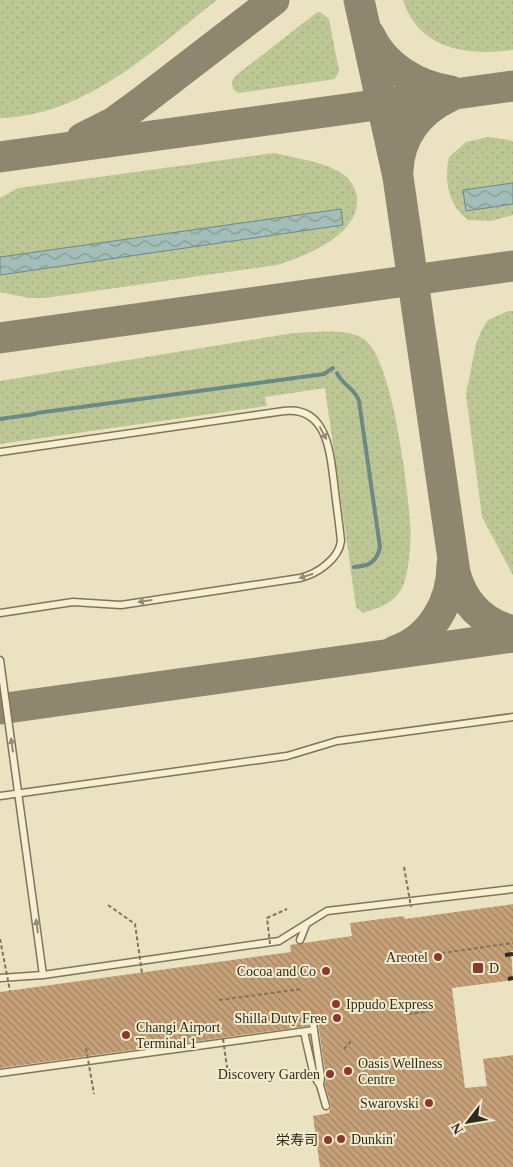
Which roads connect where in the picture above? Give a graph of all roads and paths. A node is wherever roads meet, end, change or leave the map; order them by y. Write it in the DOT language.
graph roads {
  1 [pos="0,452"];
  2 [pos="0,613"];
  3 [pos="0,660"];
  4 [pos="513,717"];
  5 [pos="20,793"];
  6 [pos="0,796"];
  7 [pos="404,867"];
  8 [pos="513,889"];
  9 [pos="108,905"];
  10 [pos="411,907"];
  11 [pos="287,909"];
  12 [pos="310,921"];
  13 [pos="0,939"];
  14 [pos="300,940"];
  15 [pos="513,943"];
  16 [pos="270,944"];
  17 [pos="435,954"];
  18 [pos="401,957"];
  19 [pos="385,960"];
  20 [pos="142,973"];
  21 [pos="43,975"];
  22 [pos="0,978"];
  23 [pos="302,989"];
  24 [pos="10,991"];
  25 [pos="219,1000"];
  26 [pos="426,1012"];
  27 [pos="408,1014"];
  28 [pos="312,1017"];
  29 [pos="314,1030"];
  30 [pos="304,1032"];
  31 [pos="223,1039"];
  32 [pos="351,1041"];
  33 [pos="86,1048"];
  34 [pos="344,1049"];
  35 [pos="0,1073"];
  36 [pos="228,1074"];
  37 [pos="320,1085"];
  38 [pos="94,1094"];
  39 [pos="326,1106"];
  1 -- 2 [label="lane, one-way"];
  5 -- 3 [label="lane, one-way"];
  4 -- 5 [label="lane"];
  5 -- 6 [label="lane"];
  21 -- 5 [label="lane, one-way"];
  7 -- 10 [label="path, bridge"];
  8 -- 12 [label="lane"];
  9 -- 20 [label="path, bridge"];
  11 -- 16 [label="path, bridge"];
  12 -- 14 [label="lane"];
  12 -- 21 [label="lane"];
  13 -- 24 [label="path, bridge"];
  15 -- 17 [label="path"];
  18 -- 19 [label="path"];
  21 -- 22 [label="lane"];
  23 -- 25 [label="path"];
  26 -- 27 [label="path"];
  28 -- 29 [label="lane"];
  29 -- 30 [label="lane"];
  29 -- 37 [label="lane"];
  30 -- 35 [label="lane"];
  30 -- 37 [label="lane"];
  31 -- 36 [label="path, bridge"];
  32 -- 34 [label="path"];
  33 -- 38 [label="path, bridge"];
  37 -- 39 [label="lane"];
}
